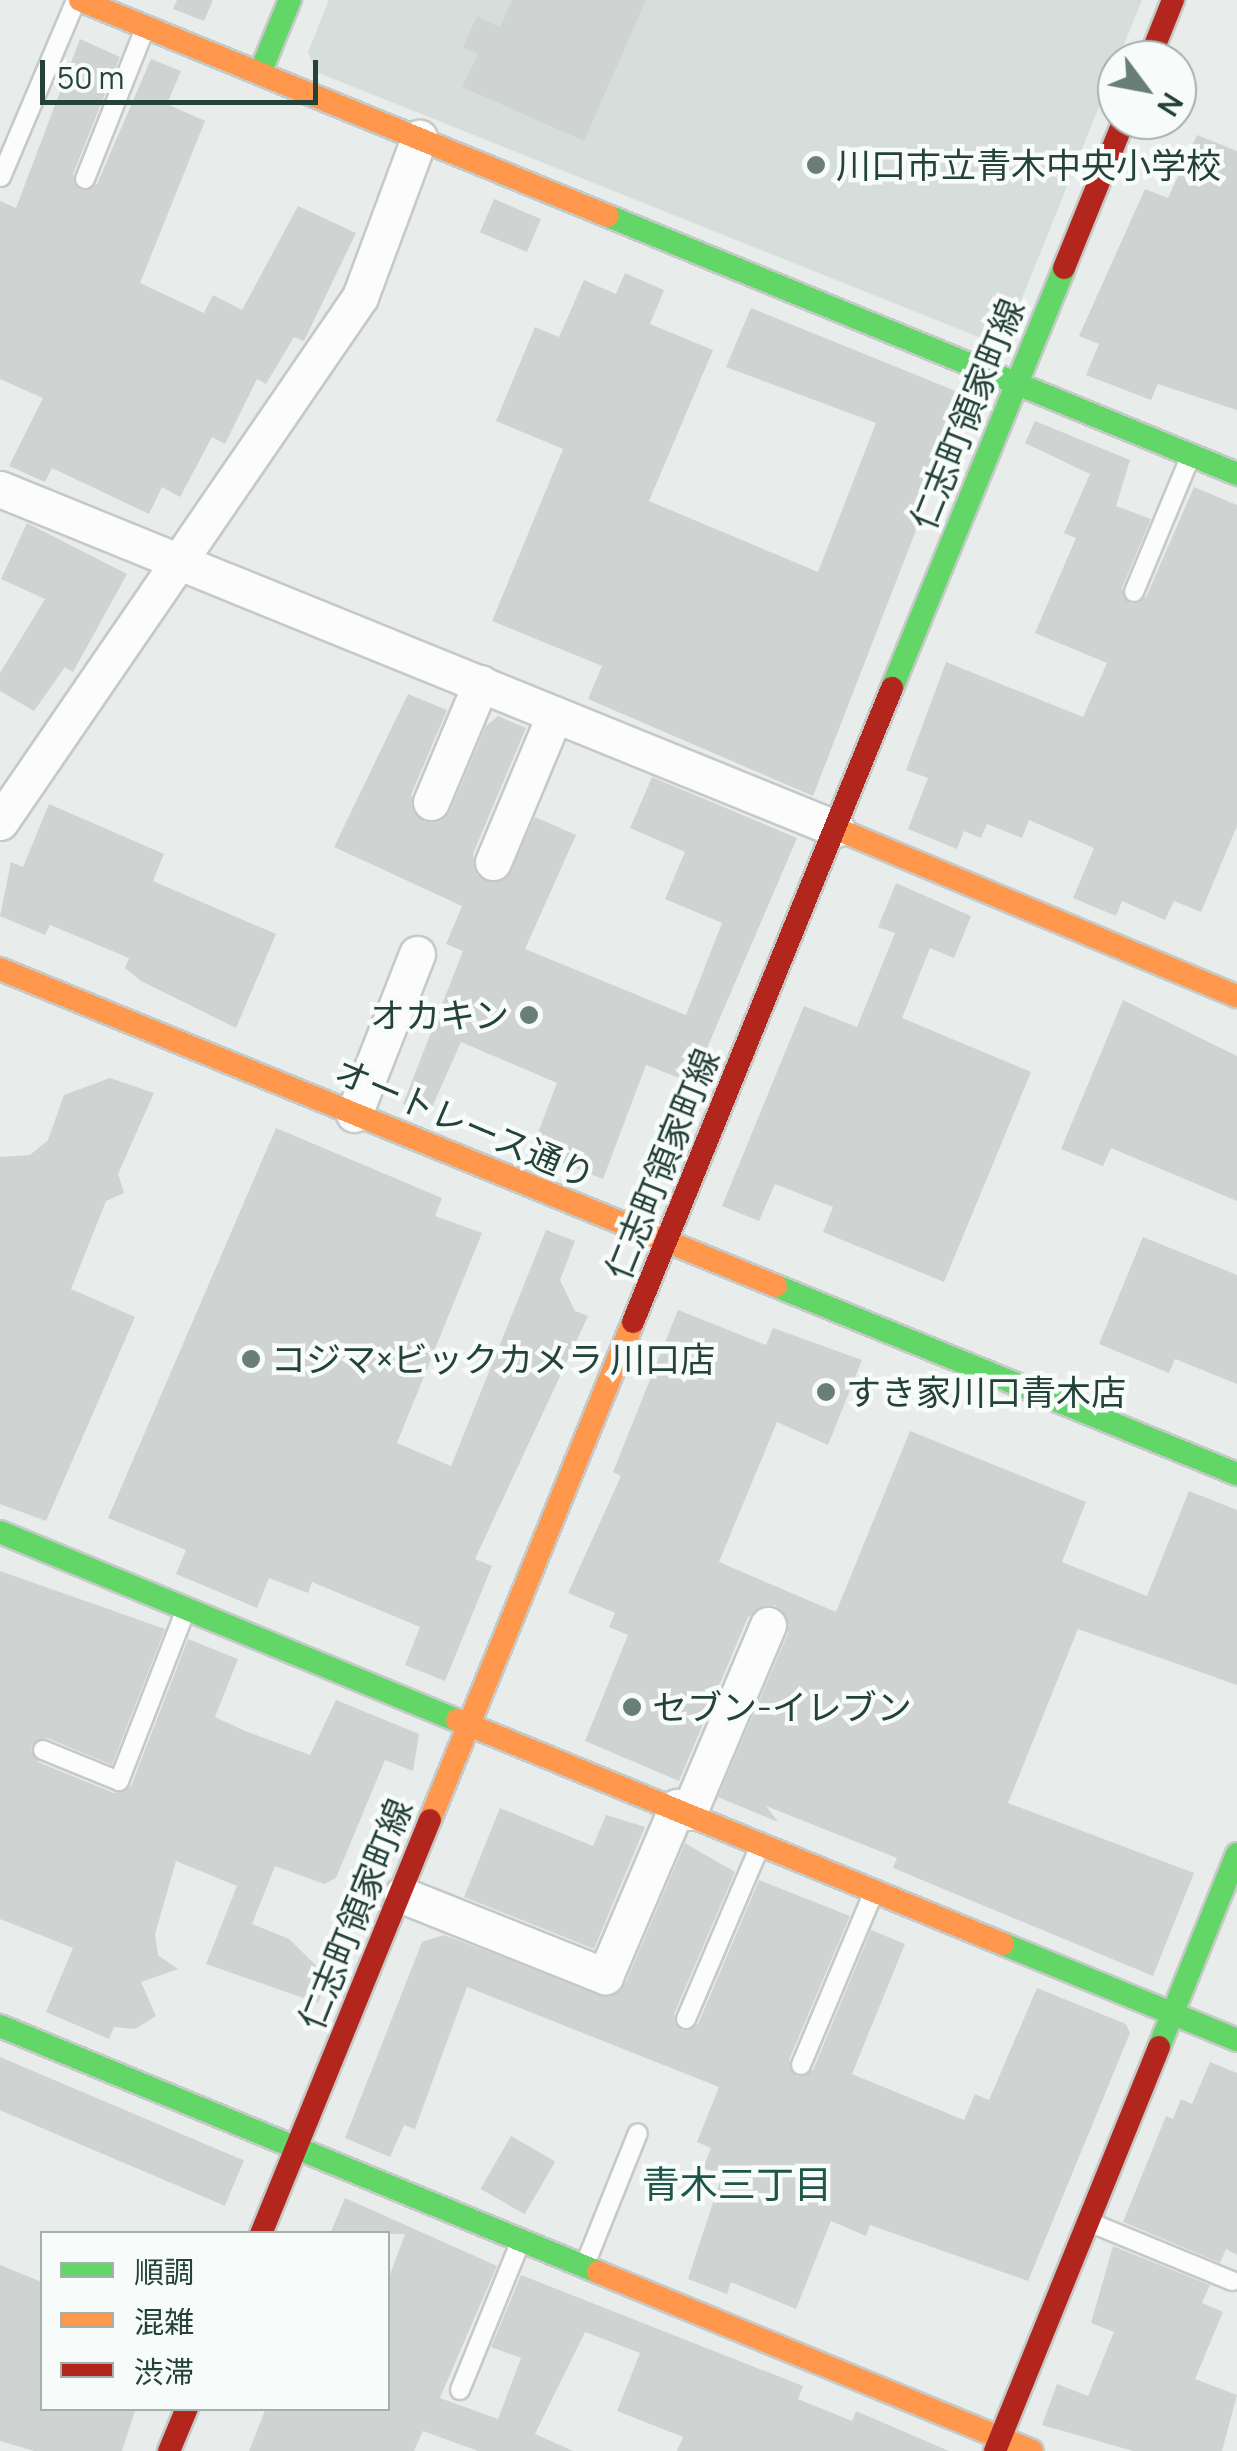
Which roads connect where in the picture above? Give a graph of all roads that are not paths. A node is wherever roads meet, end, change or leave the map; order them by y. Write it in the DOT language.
graph roads {
  1 [pos="78,0"];
  2 [pos="290,0"];
  3 [pos="1173,0"];
  4 [pos="146,27"];
  5 [pos="1156,40"];
  6 [pos="260,74"];
  7 [pos="419,138"];
  8 [pos="1116,140"];
  9 [pos="1,176"];
  10 [pos="85,178"];
  11 [pos="1016,384"];
  12 [pos="1191,455"];
  13 [pos="1237,474"];
  14 [pos="0,490"];
  15 [pos="181,561"];
  16 [pos="1134,592"];
  17 [pos="481,683"];
  18 [pos="556,714"];
  19 [pos="431,802"];
  20 [pos="0,822"];
  21 [pos="837,829"];
  22 [pos="493,862"];
  23 [pos="418,954"];
  24 [pos="0,969"];
  25 [pos="1237,996"];
  26 [pos="354,1114"];
  27 [pos="667,1246"];
  28 [pos="1237,1474"];
  29 [pos="0,1532"];
  30 [pos="188,1607"];
  31 [pos="768,1626"];
  32 [pos="469,1724"];
  33 [pos="43,1750"];
  34 [pos="683,1809"];
  35 [pos="761,1842"];
  36 [pos="1237,1854"];
  37 [pos="1232,1878"];
  38 [pos="874,1891"];
  39 [pos="402,1895"];
  40 [pos="1172,2012"];
  41 [pos="686,2019"];
  42 [pos="0,2026"];
  43 [pos="1237,2040"];
  44 [pos="800,2065"];
  45 [pos="638,2133"];
  46 [pos="296,2150"];
  47 [pos="1088,2222"];
  48 [pos="262,2231"];
  49 [pos="520,2242"];
  50 [pos="584,2269"];
  51 [pos="1232,2281"];
  52 [pos="460,2390"];
  53 [pos="186,2411"];
  54 [pos="997,2445"];
  55 [pos="169,2451"];
  56 [pos="1032,2451"];
  1 -- 4 [label="street"];
  1 -- 9 [label="lane"];
  2 -- 6 [label="street"];
  3 -- 5 [label="street"];
  4 -- 6 [label="street"];
  4 -- 10 [label="lane"];
  6 -- 7 [label="street"];
  7 -- 11 [label="street"];
  7 -- 15 [label="street"];
  8 -- 11 [label="street, 仁志町領家町線"];
  11 -- 12 [label="street"];
  11 -- 21 [label="street, 仁志町領家町線"];
  12 -- 13 [label="street"];
  12 -- 16 [label="lane"];
  14 -- 15 [label="street"];
  15 -- 17 [label="street"];
  15 -- 20 [label="street"];
  17 -- 18 [label="street"];
  17 -- 19 [label="street"];
  18 -- 21 [label="street"];
  18 -- 22 [label="street"];
  21 -- 25 [label="street"];
  21 -- 27 [label="street, 仁志町領家町線"];
  23 -- 26 [label="street"];
  24 -- 26 [label="street, オートレース通り"];
  26 -- 27 [label="street, オートレース通り"];
  27 -- 28 [label="street, オートレース通り"];
  27 -- 32 [label="street, 仁志町領家町線"];
  29 -- 30 [label="street"];
  30 -- 32 [label="street"];
  30 -- 33 [label="lane"];
  31 -- 34 [label="street"];
  32 -- 34 [label="street"];
  32 -- 39 [label="street, 仁志町領家町線"];
  34 -- 35 [label="street"];
  34 -- 39 [label="street"];
  35 -- 38 [label="street"];
  35 -- 41 [label="lane"];
  36 -- 37 [label="street"];
  37 -- 40 [label="street"];
  38 -- 40 [label="street"];
  38 -- 44 [label="lane"];
  39 -- 46 [label="street, 仁志町領家町線"];
  40 -- 43 [label="street"];
  40 -- 47 [label="street"];
  42 -- 46 [label="street"];
  45 -- 50 [label="lane"];
  46 -- 48 [label="street, 仁志町領家町線"];
  46 -- 49 [label="street"];
  47 -- 51 [label="lane"];
  47 -- 54 [label="street"];
  49 -- 50 [label="street"];
  49 -- 52 [label="lane"];
  50 -- 54 [label="street"];
  53 -- 55 [label="street"];
  54 -- 56 [label="street"];
}
